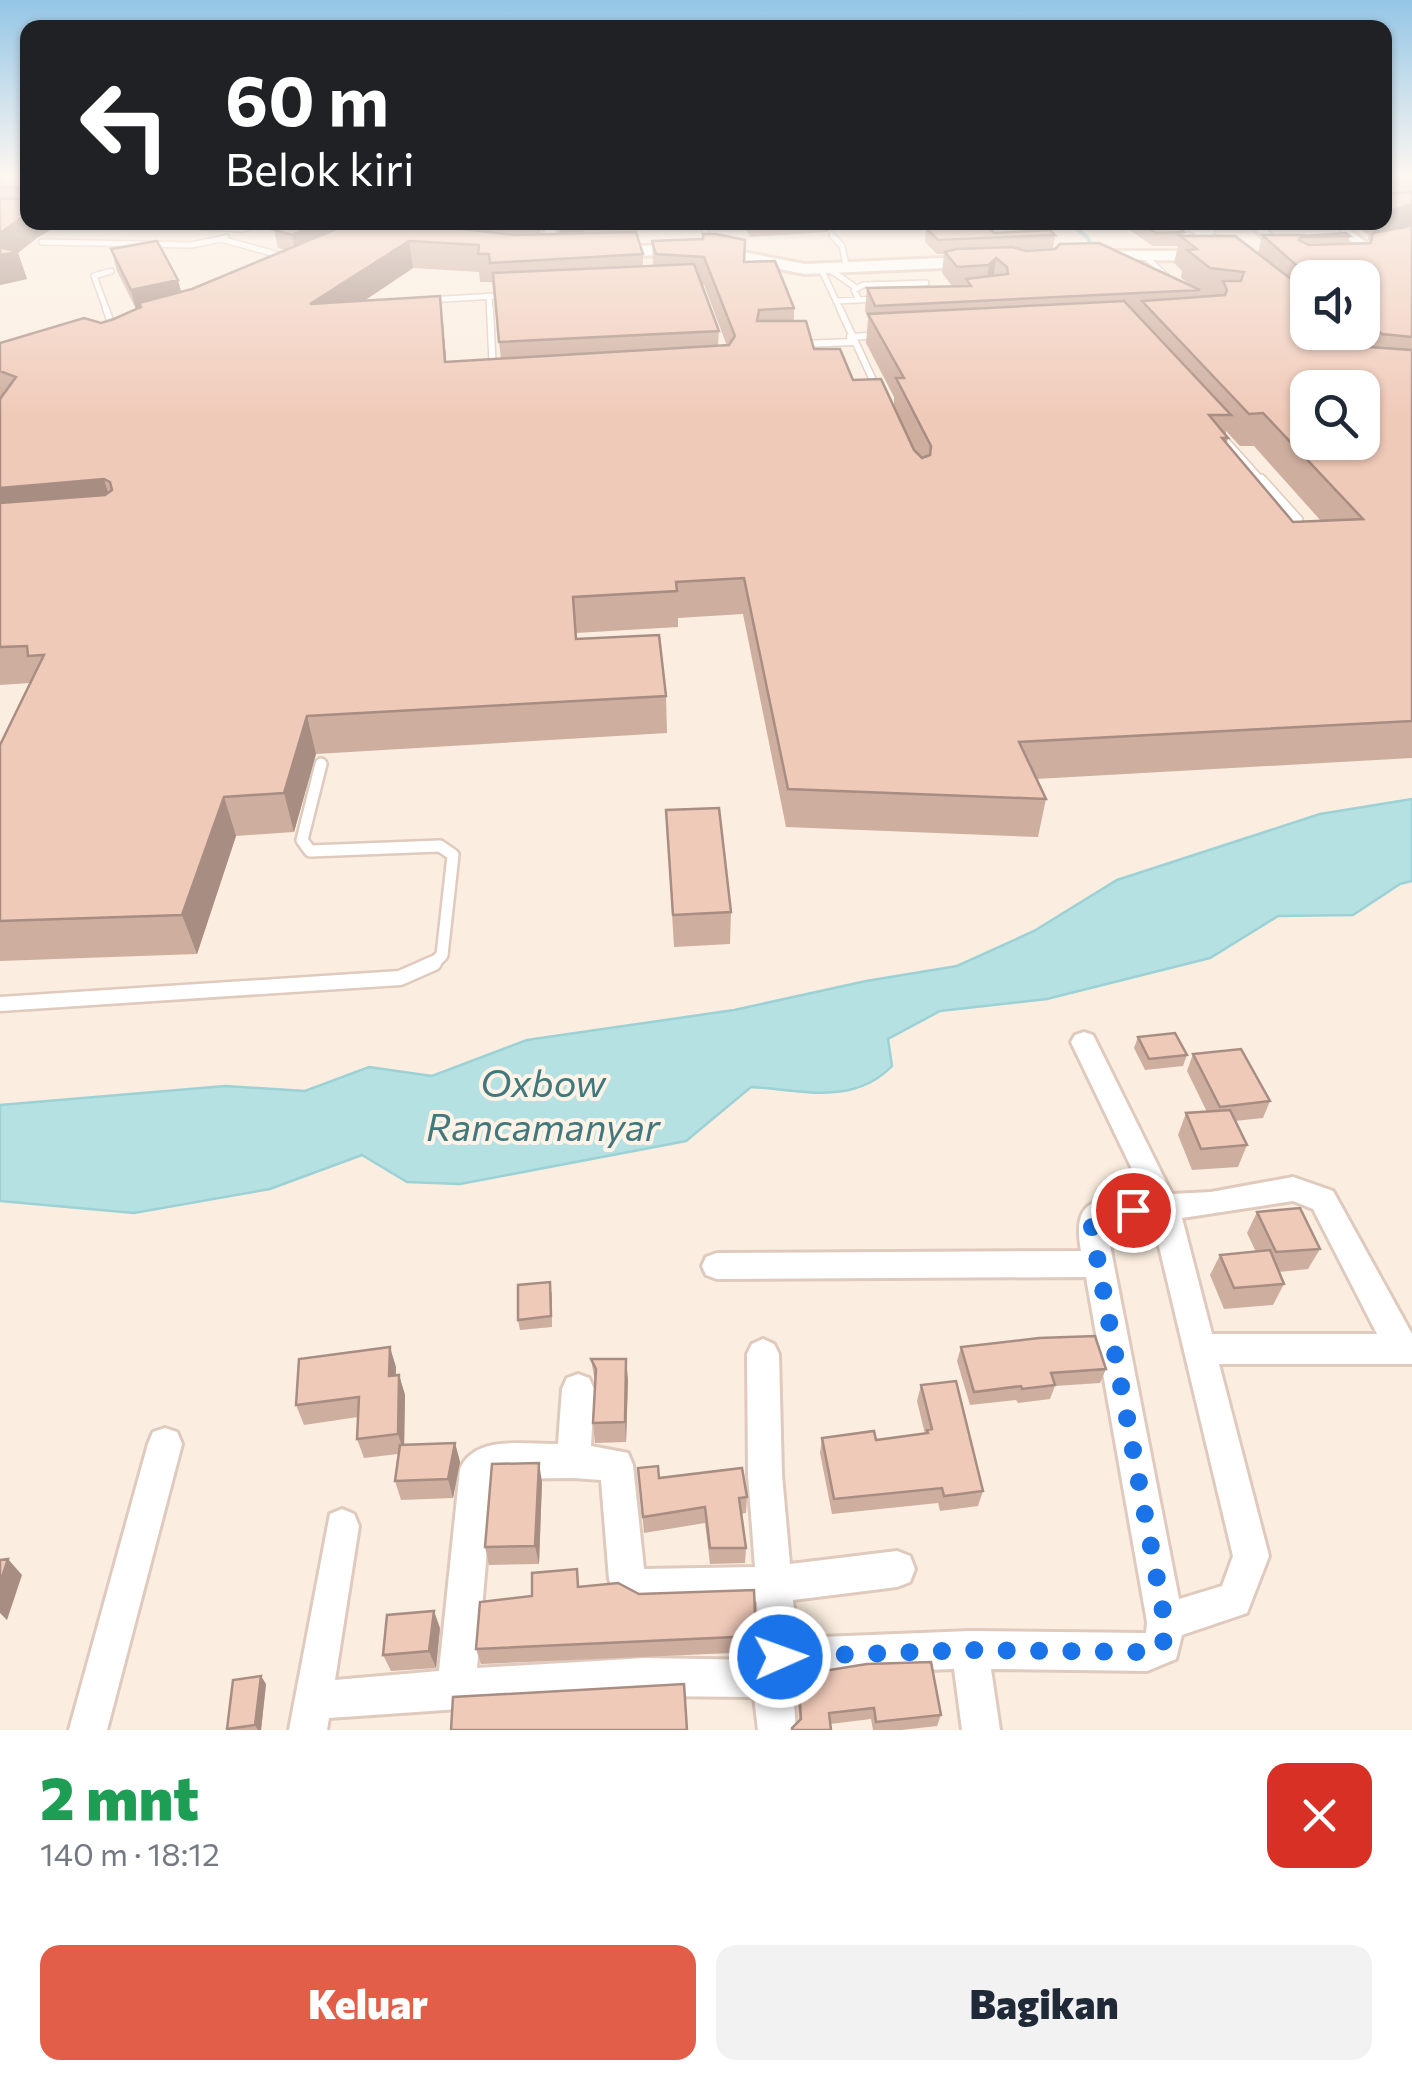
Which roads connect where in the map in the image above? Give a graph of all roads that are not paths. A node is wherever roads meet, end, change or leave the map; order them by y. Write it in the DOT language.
graph roads {
  1 [pos="302,256"];
  2 [pos="738,256"];
  3 [pos="838,256"];
  4 [pos="1257,256"];
  5 [pos="308,257"];
  6 [pos="1064,257"];
  7 [pos="1146,257"];
  8 [pos="1261,257"];
  9 [pos="1006,260"];
  10 [pos="832,269"];
  11 [pos="111,271"];
  12 [pos="280,271"];
  13 [pos="1172,282"];
  14 [pos="926,283"];
  15 [pos="855,287"];
  16 [pos="507,296"];
  17 [pos="488,297"];
  18 [pos="896,299"];
  19 [pos="859,300"];
  20 [pos="420,301"];
  21 [pos="836,301"];
  22 [pos="115,335"];
  23 [pos="887,335"];
  24 [pos="852,339"];
  25 [pos="798,344"];
  26 [pos="496,382"];
  27 [pos="887,410"];
  28 [pos="1210,422"];
  29 [pos="1298,520"];
  30 [pos="320,764"];
  31 [pos="0,1004"];
  32 [pos="1084,1042"];
  33 [pos="1165,1209"];
  34 [pos="1098,1264"];
  35 [pos="717,1266"];
  36 [pos="1198,1349"];
  37 [pos="1406,1349"];
  38 [pos="763,1354"];
  39 [pos="578,1389"];
  40 [pos="165,1444"];
  41 [pos="573,1461"];
  42 [pos="342,1526"];
  43 [pos="897,1569"];
  44 [pos="774,1584"];
  45 [pos="1165,1622"];
  46 [pos="970,1650"];
  47 [pos="776,1668"];
  48 [pos="456,1688"];
  49 [pos="310,1716"];
  50 [pos="88,1730"];
  51 [pos="777,1730"];
  52 [pos="981,1730"];
  1 -- 5 [label="lane"];
  2 -- 10 [label="main road"];
  3 -- 10 [label="lane"];
  4 -- 8 [label="street"];
  5 -- 12 [label="main road"];
  6 -- 7 [label="main road"];
  7 -- 8 [label="main road"];
  7 -- 13 [label="lane"];
  9 -- 10 [label="main road"];
  10 -- 15 [label="lane"];
  10 -- 21 [label="lane"];
  11 -- 22 [label="lane"];
  14 -- 15 [label="lane"];
  15 -- 19 [label="lane"];
  16 -- 17 [label="lane"];
  17 -- 20 [label="lane"];
  17 -- 26 [label="lane"];
  18 -- 19 [label="lane"];
  19 -- 21 [label="lane"];
  21 -- 24 [label="lane"];
  23 -- 24 [label="lane"];
  24 -- 25 [label="lane"];
  24 -- 27 [label="lane"];
  28 -- 29 [label="lane"];
  30 -- 31 [label="lane"];
  32 -- 33 [label="street"];
  33 -- 34 [label="street"];
  33 -- 36 [label="street"];
  33 -- 37 [label="street"];
  34 -- 35 [label="street"];
  34 -- 45 [label="street"];
  36 -- 37 [label="street"];
  36 -- 45 [label="street"];
  38 -- 44 [label="street"];
  39 -- 41 [label="street"];
  40 -- 50 [label="street"];
  41 -- 44 [label="street"];
  41 -- 48 [label="street"];
  42 -- 49 [label="street"];
  43 -- 44 [label="street"];
  44 -- 47 [label="street"];
  45 -- 46 [label="street"];
  46 -- 47 [label="street"];
  46 -- 52 [label="street"];
  47 -- 48 [label="street"];
  47 -- 51 [label="street"];
  48 -- 49 [label="street"];
}
